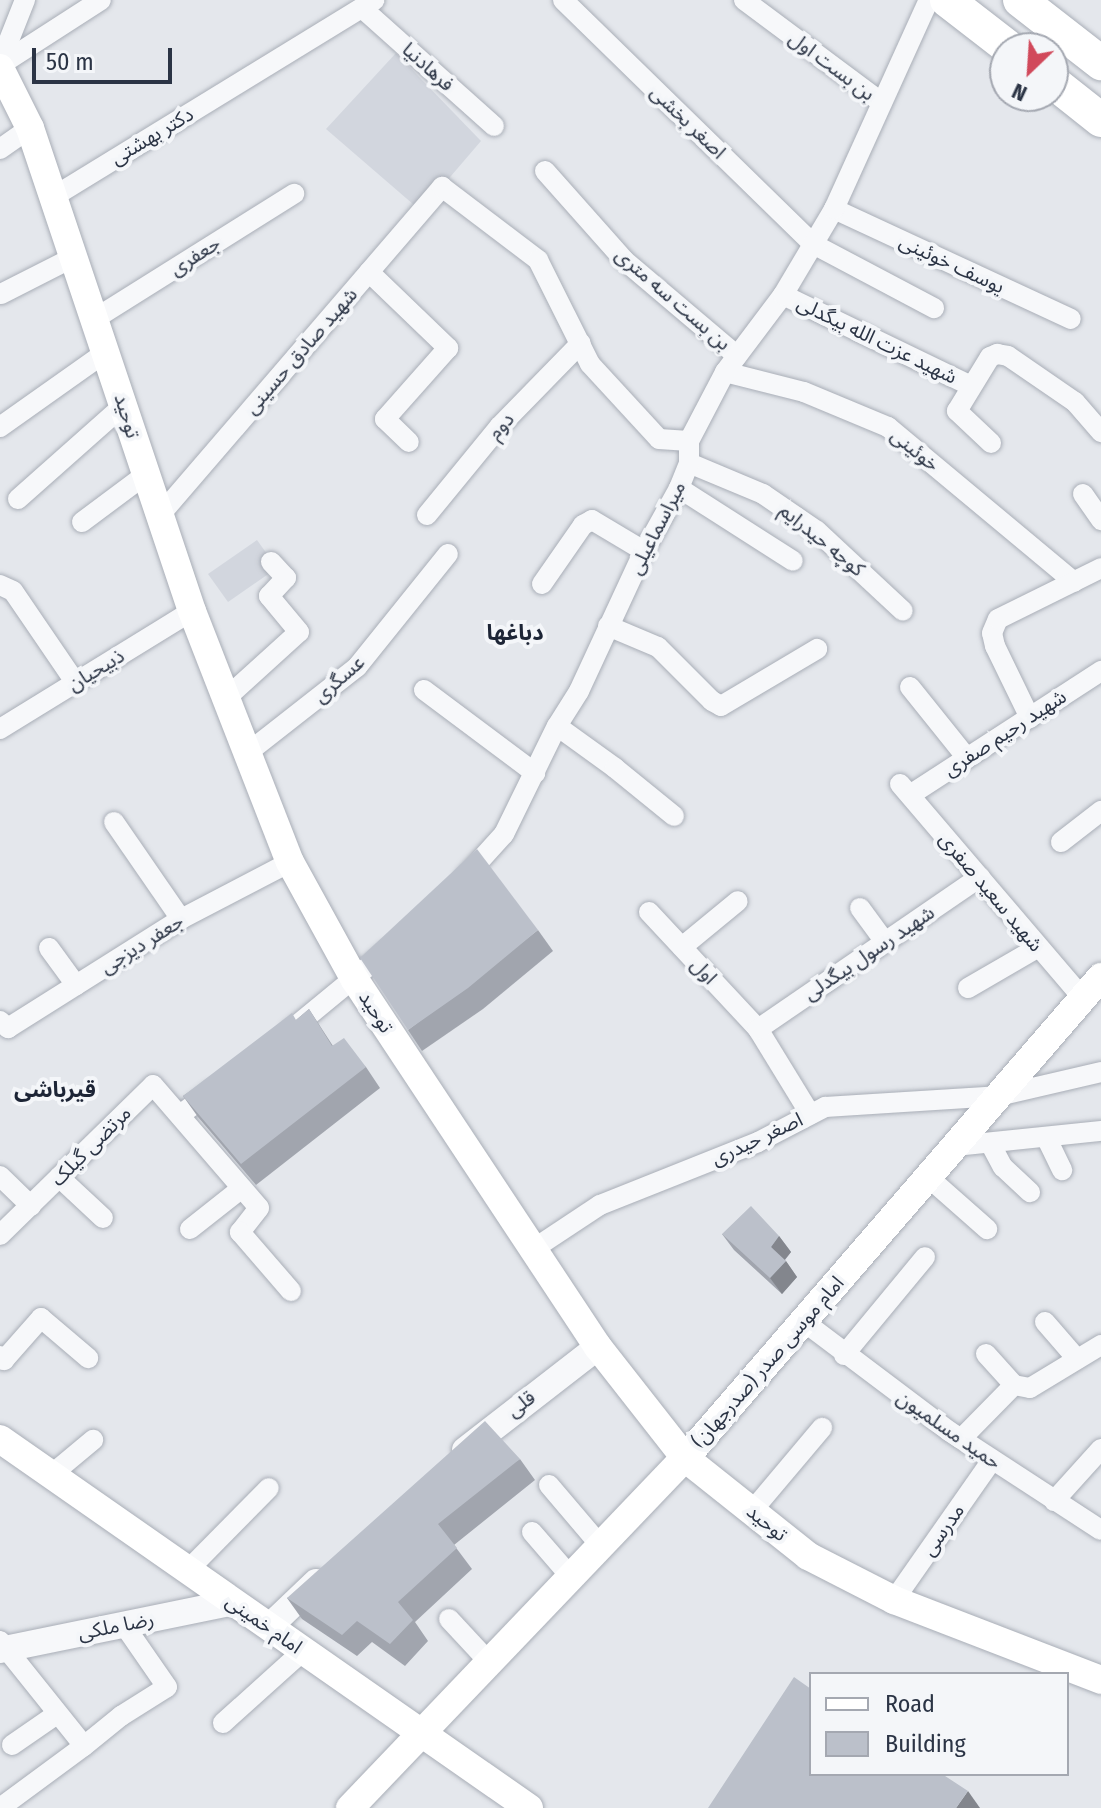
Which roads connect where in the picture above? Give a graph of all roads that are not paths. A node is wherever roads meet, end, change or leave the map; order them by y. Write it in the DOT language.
graph roads {
  1 [pos="25,0"];
  2 [pos="101,0"];
  3 [pos="563,0"];
  4 [pos="744,0"];
  5 [pos="929,0"];
  6 [pos="947,0"];
  7 [pos="1020,0"];
  8 [pos="368,4"];
  9 [pos="1047,32"];
  10 [pos="989,33"];
  11 [pos="1069,47"];
  12 [pos="1101,63"];
  13 [pos="0,65"];
  14 [pos="1069,95"];
  15 [pos="882,103"];
  16 [pos="1101,120"];
  17 [pos="494,126"];
  18 [pos="30,128"];
  19 [pos="0,149"];
  20 [pos="545,171"];
  21 [pos="294,194"];
  22 [pos="53,197"];
  23 [pos="834,209"];
  24 [pos="813,244"];
  25 [pos="74,257"];
  26 [pos="369,272"];
  27 [pos="1,294"];
  28 [pos="783,295"];
  29 [pos="934,308"];
  30 [pos="96,318"];
  31 [pos="1071,319"];
  32 [pos="581,343"];
  33 [pos="106,352"];
  34 [pos="731,364"];
  35 [pos="971,386"];
  36 [pos="124,405"];
  37 [pos="0,427"];
  38 [pos="1101,432"];
  39 [pos="689,441"];
  40 [pos="409,442"];
  41 [pos="991,443"];
  42 [pos="689,463"];
  43 [pos="145,475"];
  44 [pos="679,488"];
  45 [pos="1083,494"];
  46 [pos="18,499"];
  47 [pos="160,515"];
  48 [pos="427,515"];
  49 [pos="1101,520"];
  50 [pos="82,522"];
  51 [pos="644,551"];
  52 [pos="448,554"];
  53 [pos="793,561"];
  54 [pos="271,562"];
  55 [pos="1101,568"];
  56 [pos="1074,582"];
  57 [pos="542,584"];
  58 [pos="0,585"];
  59 [pos="192,611"];
  60 [pos="903,611"];
  61 [pos="608,626"];
  62 [pos="817,649"];
  63 [pos="1101,671"];
  64 [pos="75,682"];
  65 [pos="910,687"];
  66 [pos="424,690"];
  67 [pos="224,700"];
  68 [pos="1030,718"];
  69 [pos="557,726"];
  70 [pos="0,729"];
  71 [pos="246,754"];
  72 [pos="967,758"];
  73 [pos="535,773"];
  74 [pos="905,789"];
  75 [pos="1101,811"];
  76 [pos="674,816"];
  77 [pos="114,822"];
  78 [pos="1061,842"];
  79 [pos="290,862"];
  80 [pos="980,877"];
  81 [pos="449,892"];
  82 [pos="738,901"];
  83 [pos="860,908"];
  84 [pos="649,912"];
  85 [pos="181,919"];
  86 [pos="402,936"];
  87 [pos="885,942"];
  88 [pos="682,947"];
  89 [pos="49,948"];
  90 [pos="1037,948"];
  91 [pos="355,980"];
  92 [pos="76,985"];
  93 [pos="968,988"];
  94 [pos="1092,988"];
  95 [pos="0,1021"];
  96 [pos="758,1029"];
  97 [pos="280,1038"];
  98 [pos="1101,1072"];
  99 [pos="230,1077"];
  100 [pos="998,1096"];
  101 [pos="810,1114"];
  102 [pos="180,1115"];
  103 [pos="1101,1131"];
  104 [pos="1046,1137"];
  105 [pos="990,1143"];
  106 [pos="955,1146"];
  107 [pos="1062,1170"];
  108 [pos="0,1176"];
  109 [pos="59,1177"];
  110 [pos="928,1177"];
  111 [pos="242,1188"];
  112 [pos="1030,1192"];
  113 [pos="31,1206"];
  114 [pos="103,1218"];
  115 [pos="190,1229"];
  116 [pos="987,1229"];
  117 [pos="0,1235"];
  118 [pos="535,1248"];
  119 [pos="925,1257"];
  120 [pos="291,1291"];
  121 [pos="803,1321"];
  122 [pos="1045,1322"];
  123 [pos="1101,1345"];
  124 [pos="598,1347"];
  125 [pos="986,1354"];
  126 [pos="844,1355"];
  127 [pos="0,1356"];
  128 [pos="88,1358"];
  129 [pos="1077,1359"];
  130 [pos="1014,1385"];
  131 [pos="822,1428"];
  132 [pos="0,1439"];
  133 [pos="961,1439"];
  134 [pos="93,1440"];
  135 [pos="1101,1449"];
  136 [pos="685,1458"];
  137 [pos="992,1460"];
  138 [pos="446,1466"];
  139 [pos="51,1475"];
  140 [pos="549,1485"];
  141 [pos="269,1488"];
  142 [pos="1054,1501"];
  143 [pos="752,1511"];
  144 [pos="1101,1530"];
  145 [pos="532,1532"];
  146 [pos="601,1546"];
  147 [pos="331,1567"];
  148 [pos="188,1570"];
  149 [pos="571,1577"];
  150 [pos="894,1600"];
  151 [pos="233,1602"];
  152 [pos="449,1619"];
  153 [pos="124,1625"];
  154 [pos="269,1627"];
  155 [pos="1,1647"];
  156 [pos="303,1651"];
  157 [pos="489,1662"];
  158 [pos="1101,1680"];
  159 [pos="57,1714"];
  160 [pos="223,1723"];
  161 [pos="421,1733"];
  162 [pos="12,1745"];
  163 [pos="84,1746"];
  164 [pos="0,1808"];
  165 [pos="350,1808"];
  166 [pos="529,1808"];
  1 -- 13 [label="street"];
  2 -- 13 [label="street"];
  3 -- 24 [label="street, اصغر بخشی"];
  4 -- 15 [label="street, بن بست اول"];
  5 -- 15 [label="street, میراسماعیلی"];
  6 -- 10 [label="highway"];
  7 -- 9 [label="highway"];
  8 -- 17 [label="street, فرهادنیا"];
  8 -- 22 [label="street, دکتر بهشتی"];
  11 -- 12 [label="highway"];
  13 -- 18 [label="main road, توحید"];
  14 -- 16 [label="highway"];
  15 -- 23 [label="street, میراسماعیلی"];
  18 -- 19 [label="street"];
  18 -- 22 [label="main road, توحید"];
  20 -- 34 [label="street, بن بست سه متری"];
  21 -- 30 [label="street, جعفری"];
  22 -- 25 [label="main road, توحید"];
  23 -- 24 [label="street, میراسماعیلی"];
  23 -- 31 [label="street, یوسف خوئینی"];
  24 -- 28 [label="street, میراسماعیلی"];
  24 -- 29 [label="street, اصغر بخشی"];
  25 -- 27 [label="street"];
  25 -- 30 [label="main road, توحید"];
  26 -- 32 [label="street, شهید صادق حسینی"];
  26 -- 40 [label="street"];
  26 -- 47 [label="street, شهید صادق حسینی"];
  28 -- 34 [label="street, میراسماعیلی"];
  28 -- 35 [label="street, شهید عزت الله بیگدلی"];
  30 -- 33 [label="main road, توحید"];
  32 -- 39 [label="street"];
  32 -- 48 [label="street, دوم"];
  33 -- 36 [label="main road, توحید"];
  33 -- 37 [label="street"];
  34 -- 39 [label="street, میراسماعیلی"];
  34 -- 56 [label="street, خوئینی"];
  35 -- 38 [label="street"];
  35 -- 41 [label="street"];
  36 -- 43 [label="main road, توحید"];
  36 -- 46 [label="street"];
  39 -- 42 [label="street, میراسماعیلی"];
  42 -- 44 [label="street, میراسماعیلی"];
  42 -- 60 [label="street, کوچه حیدرایم"];
  43 -- 47 [label="main road, توحید"];
  43 -- 50 [label="street"];
  44 -- 51 [label="street, میراسماعیلی"];
  44 -- 53 [label="street"];
  45 -- 49 [label="street"];
  47 -- 59 [label="main road, توحید"];
  51 -- 57 [label="street"];
  51 -- 61 [label="street, میراسماعیلی"];
  52 -- 71 [label="street, عسگری"];
  54 -- 67 [label="street"];
  55 -- 56 [label="street"];
  56 -- 68 [label="street"];
  58 -- 64 [label="street"];
  59 -- 64 [label="street, ذبیحیان"];
  59 -- 67 [label="main road, توحید"];
  61 -- 62 [label="street"];
  61 -- 69 [label="street, میراسماعیلی"];
  63 -- 68 [label="street, شهید رحیم صفری"];
  64 -- 70 [label="street, ذبیحیان"];
  65 -- 72 [label="street"];
  66 -- 73 [label="street"];
  67 -- 71 [label="main road, توحید"];
  68 -- 72 [label="street, شهید رحیم صفری"];
  69 -- 73 [label="street, میراسماعیلی"];
  69 -- 76 [label="street"];
  71 -- 79 [label="main road, توحید"];
  72 -- 74 [label="street, شهید رحیم صفری"];
  73 -- 81 [label="street, میراسماعیلی"];
  74 -- 80 [label="street, شهید سعید صفری"];
  75 -- 78 [label="street"];
  77 -- 85 [label="street"];
  79 -- 85 [label="street, جعفر دیزجی"];
  79 -- 91 [label="main road, توحید"];
  80 -- 87 [label="street, شهید رسول بیگدلی"];
  80 -- 90 [label="street, شهید سعید صفری"];
  82 -- 88 [label="street"];
  83 -- 87 [label="street"];
  84 -- 88 [label="street, اول"];
  85 -- 92 [label="street, جعفر دیزجی"];
  86 -- 91 [label="street"];
  87 -- 96 [label="street, شهید رسول بیگدلی"];
  88 -- 96 [label="street, اول"];
  89 -- 92 [label="street"];
  90 -- 93 [label="street"];
  90 -- 94 [label="street, شهید سعید صفری"];
  91 -- 97 [label="street"];
  91 -- 118 [label="main road, توحید"];
  92 -- 95 [label="street, جعفر دیزجی"];
  94 -- 100 [label="main road, (صدرجهان) امام موسی صدر"];
  96 -- 101 [label="street, اول"];
  98 -- 100 [label="street, اصغر حیدری"];
  99 -- 102 [label="street"];
  100 -- 101 [label="street, اصغر حیدری"];
  100 -- 106 [label="main road, (صدرجهان) امام موسی صدر"];
  101 -- 118 [label="street, اصغر حیدری"];
  102 -- 109 [label="street, مرتضی گیلک"];
  102 -- 111 [label="street"];
  103 -- 104 [label="street"];
  104 -- 105 [label="street"];
  104 -- 107 [label="street"];
  105 -- 106 [label="street"];
  105 -- 112 [label="street"];
  106 -- 110 [label="main road, (صدرجهان) امام موسی صدر"];
  108 -- 113 [label="street"];
  109 -- 113 [label="street, مرتضی گیلک"];
  109 -- 114 [label="street"];
  110 -- 116 [label="street"];
  110 -- 121 [label="main road, (صدرجهان) امام موسی صدر"];
  111 -- 115 [label="street"];
  111 -- 120 [label="street"];
  113 -- 117 [label="street, مرتضی گیلک"];
  118 -- 124 [label="main road, توحید"];
  119 -- 126 [label="street"];
  121 -- 126 [label="street, حمید مسلمیون"];
  121 -- 136 [label="main road, (صدرجهان) امام موسی صدر"];
  122 -- 129 [label="street"];
  123 -- 129 [label="street"];
  124 -- 136 [label="main road, توحید"];
  124 -- 138 [label="street, قلی"];
  125 -- 130 [label="street"];
  126 -- 133 [label="street, حمید مسلمیون"];
  127 -- 128 [label="street"];
  129 -- 130 [label="street"];
  130 -- 133 [label="street"];
  131 -- 143 [label="street"];
  132 -- 139 [label="main road, امام خمینی"];
  133 -- 137 [label="street, حمید مسلمیون"];
  134 -- 139 [label="street"];
  135 -- 142 [label="street"];
  136 -- 143 [label="main road, توحید"];
  136 -- 146 [label="main road, (صدرجهان) امام موسی صدر"];
  137 -- 142 [label="street, حمید مسلمیون"];
  137 -- 150 [label="street, مدرسی"];
  139 -- 148 [label="main road, امام خمینی"];
  140 -- 146 [label="street"];
  141 -- 148 [label="street"];
  142 -- 144 [label="street, حمید مسلمیون"];
  143 -- 150 [label="main road, توحید"];
  145 -- 149 [label="street"];
  146 -- 149 [label="main road, (صدرجهان) امام موسی صدر"];
  147 -- 154 [label="street"];
  148 -- 151 [label="main road, امام خمینی"];
  149 -- 157 [label="main road, (صدرجهان) امام موسی صدر"];
  150 -- 158 [label="main road, توحید"];
  151 -- 153 [label="street, رضا ملکی"];
  151 -- 154 [label="main road, امام خمینی"];
  152 -- 157 [label="street"];
  153 -- 155 [label="street, رضا ملکی"];
  153 -- 163 [label="street"];
  154 -- 156 [label="main road, امام خمینی"];
  155 -- 159 [label="street"];
  156 -- 160 [label="street"];
  156 -- 161 [label="main road, امام خمینی"];
  157 -- 161 [label="main road, (صدرجهان) امام موسی صدر"];
  159 -- 162 [label="street"];
  159 -- 163 [label="street"];
  161 -- 165 [label="main road, (صدرجهان) امام موسی صدر"];
  161 -- 166 [label="main road, امام خمینی"];
  163 -- 164 [label="street"];
}
